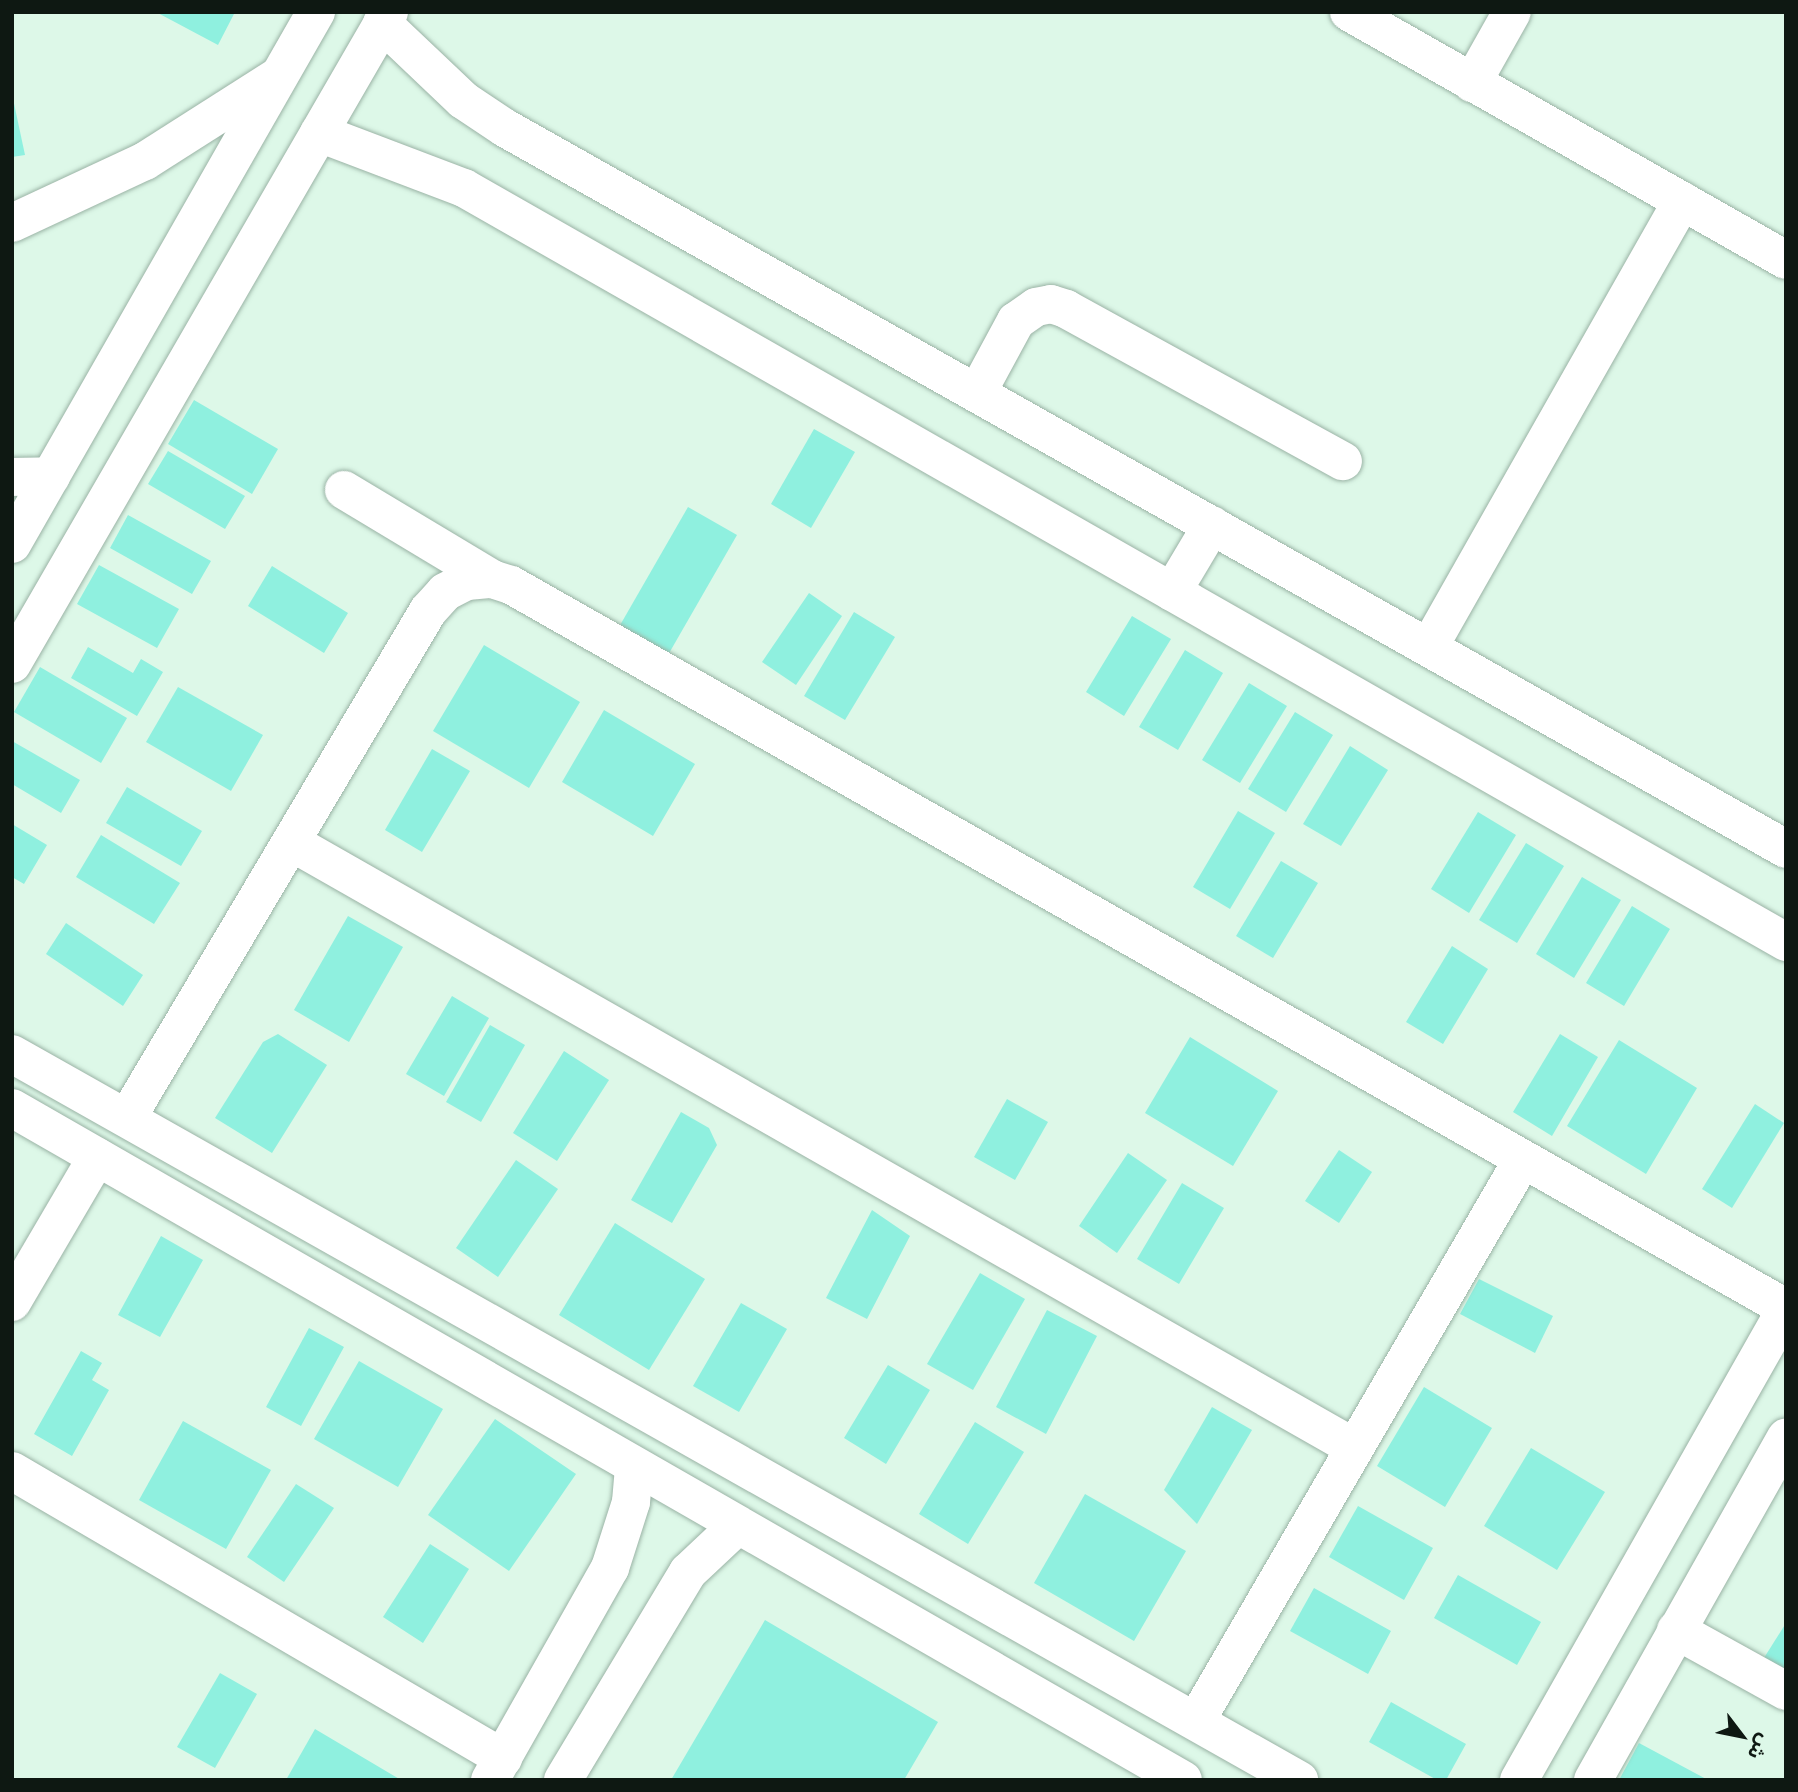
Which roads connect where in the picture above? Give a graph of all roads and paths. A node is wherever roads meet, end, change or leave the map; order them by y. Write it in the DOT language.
graph roads {
  1 [pos="316,12"];
  2 [pos="1349,12"];
  3 [pos="1511,12"];
  4 [pos="386,18"];
  5 [pos="282,74"];
  6 [pos="1472,83"];
  7 [pos="318,133"];
  8 [pos="1682,201"];
  9 [pos="12,223"];
  10 [pos="1786,260"];
  11 [pos="977,393"];
  12 [pos="1343,461"];
  13 [pos="51,476"];
  14 [pos="12,477"];
  15 [pos="344,490"];
  16 [pos="1212,525"];
  17 [pos="12,544"];
  18 [pos="492,579"];
  19 [pos="1172,592"];
  20 [pos="1429,647"];
  21 [pos="12,664"];
  22 [pos="291,842"];
  23 [pos="1786,849"];
  24 [pos="1786,942"];
  25 [pos="12,1054"];
  26 [pos="12,1108"];
  27 [pos="127,1118"];
  28 [pos="97,1157"];
  29 [pos="1523,1158"];
  30 [pos="12,1302"];
  31 [pos="1786,1308"];
  32 [pos="1786,1438"];
  33 [pos="1355,1448"];
  34 [pos="634,1467"];
  35 [pos="12,1471"];
  36 [pos="737,1526"];
  37 [pos="1676,1630"];
  38 [pos="1786,1691"];
  39 [pos="1196,1721"];
  40 [pos="497,1769"];
  41 [pos="564,1780"];
  42 [pos="1184,1780"];
  43 [pos="1299,1780"];
  44 [pos="1519,1780"];
  45 [pos="1593,1780"];
  1 -- 5 [label="street"];
  2 -- 6 [label="street"];
  3 -- 6 [label="street"];
  4 -- 7 [label="street"];
  4 -- 11 [label="street"];
  5 -- 9 [label="street"];
  5 -- 13 [label="street"];
  6 -- 8 [label="street"];
  7 -- 19 [label="street"];
  7 -- 21 [label="street"];
  8 -- 10 [label="street"];
  8 -- 20 [label="street"];
  11 -- 12 [label="street"];
  11 -- 16 [label="street"];
  13 -- 14 [label="street"];
  13 -- 17 [label="street"];
  15 -- 18 [label="street"];
  16 -- 19 [label="street"];
  16 -- 20 [label="street"];
  18 -- 22 [label="street"];
  18 -- 29 [label="street"];
  19 -- 24 [label="street"];
  20 -- 23 [label="street"];
  22 -- 27 [label="street"];
  22 -- 33 [label="street"];
  25 -- 27 [label="street"];
  26 -- 28 [label="street"];
  27 -- 39 [label="street"];
  28 -- 30 [label="street"];
  28 -- 34 [label="street"];
  29 -- 31 [label="street"];
  29 -- 33 [label="street"];
  31 -- 44 [label="street"];
  32 -- 37 [label="street"];
  33 -- 39 [label="street"];
  34 -- 36 [label="street"];
  34 -- 40 [label="street"];
  35 -- 40 [label="street"];
  36 -- 41 [label="street"];
  36 -- 42 [label="street"];
  37 -- 38 [label="street"];
  37 -- 45 [label="street"];
  39 -- 43 [label="street"];
}
